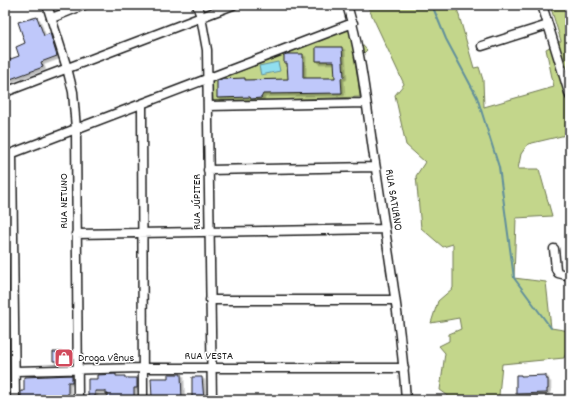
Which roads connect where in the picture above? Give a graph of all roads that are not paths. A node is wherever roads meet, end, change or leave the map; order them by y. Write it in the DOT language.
graph roads {
  1 [pos="47,5"];
  2 [pos="84,5"];
  3 [pos="197,5"];
  4 [pos="233,5"];
  5 [pos="347,5"];
  6 [pos="542,5"];
  7 [pos="201,17"];
  8 [pos="52,18"];
  9 [pos="352,23"];
  10 [pos="548,25"];
  11 [pos="482,46"];
  12 [pos="67,68"];
  13 [pos="208,77"];
  14 [pos="5,92"];
  15 [pos="570,96"];
  16 [pos="366,102"];
  17 [pos="142,104"];
  18 [pos="208,106"];
  19 [pos="76,129"];
  20 [pos="8,155"];
  21 [pos="375,167"];
  22 [pos="208,170"];
  23 [pos="385,229"];
  24 [pos="143,233"];
  25 [pos="209,233"];
  26 [pos="76,234"];
  27 [pos="554,249"];
  28 [pos="570,274"];
  29 [pos="210,300"];
  30 [pos="395,300"];
  31 [pos="142,368"];
  32 [pos="212,368"];
  33 [pos="404,368"];
  34 [pos="77,369"];
  35 [pos="15,371"];
  36 [pos="15,400"];
  37 [pos="78,400"];
  38 [pos="143,400"];
  39 [pos="212,400"];
  40 [pos="406,400"];
  1 -- 8 [label="street, RUA NETUNO"];
  2 -- 8 [label="street"];
  3 -- 7 [label="street, RUA JÚPITER"];
  4 -- 7 [label="street"];
  5 -- 9 [label="street, RUA SATURNO"];
  6 -- 10 [label="street"];
  7 -- 12 [label="street"];
  7 -- 13 [label="street, RUA JÚPITER"];
  8 -- 12 [label="street, RUA NETUNO"];
  9 -- 13 [label="street"];
  9 -- 16 [label="street, RUA SATURNO"];
  10 -- 11 [label="street"];
  10 -- 15 [label="street"];
  12 -- 14 [label="street"];
  12 -- 19 [label="street, RUA NETUNO"];
  13 -- 17 [label="street"];
  13 -- 18 [label="street, RUA JÚPITER"];
  16 -- 18 [label="street"];
  16 -- 21 [label="street, RUA SATURNO"];
  17 -- 19 [label="street"];
  17 -- 24 [label="street"];
  18 -- 22 [label="street, RUA JÚPITER"];
  19 -- 20 [label="street"];
  19 -- 26 [label="street, RUA NETUNO"];
  20 -- 35 [label="street"];
  21 -- 22 [label="street"];
  21 -- 23 [label="street, RUA SATURNO"];
  22 -- 25 [label="street, RUA JÚPITER"];
  23 -- 25 [label="street"];
  23 -- 30 [label="street, RUA SATURNO"];
  24 -- 25 [label="street"];
  24 -- 26 [label="street"];
  24 -- 31 [label="street"];
  25 -- 29 [label="street, RUA JÚPITER"];
  26 -- 34 [label="street, RUA NETUNO"];
  27 -- 28 [label="street"];
  29 -- 30 [label="street"];
  29 -- 32 [label="street, RUA JÚPITER"];
  30 -- 33 [label="street, RUA SATURNO"];
  31 -- 32 [label="street, RUA VESTA"];
  31 -- 34 [label="street, RUA VESTA"];
  31 -- 38 [label="street"];
  32 -- 33 [label="street, RUA VESTA"];
  32 -- 39 [label="street, RUA JÚPITER"];
  33 -- 40 [label="street, RUA SATURNO"];
  34 -- 35 [label="street, RUA VESTA"];
  34 -- 37 [label="street, RUA NETUNO"];
  35 -- 36 [label="street"];
}
